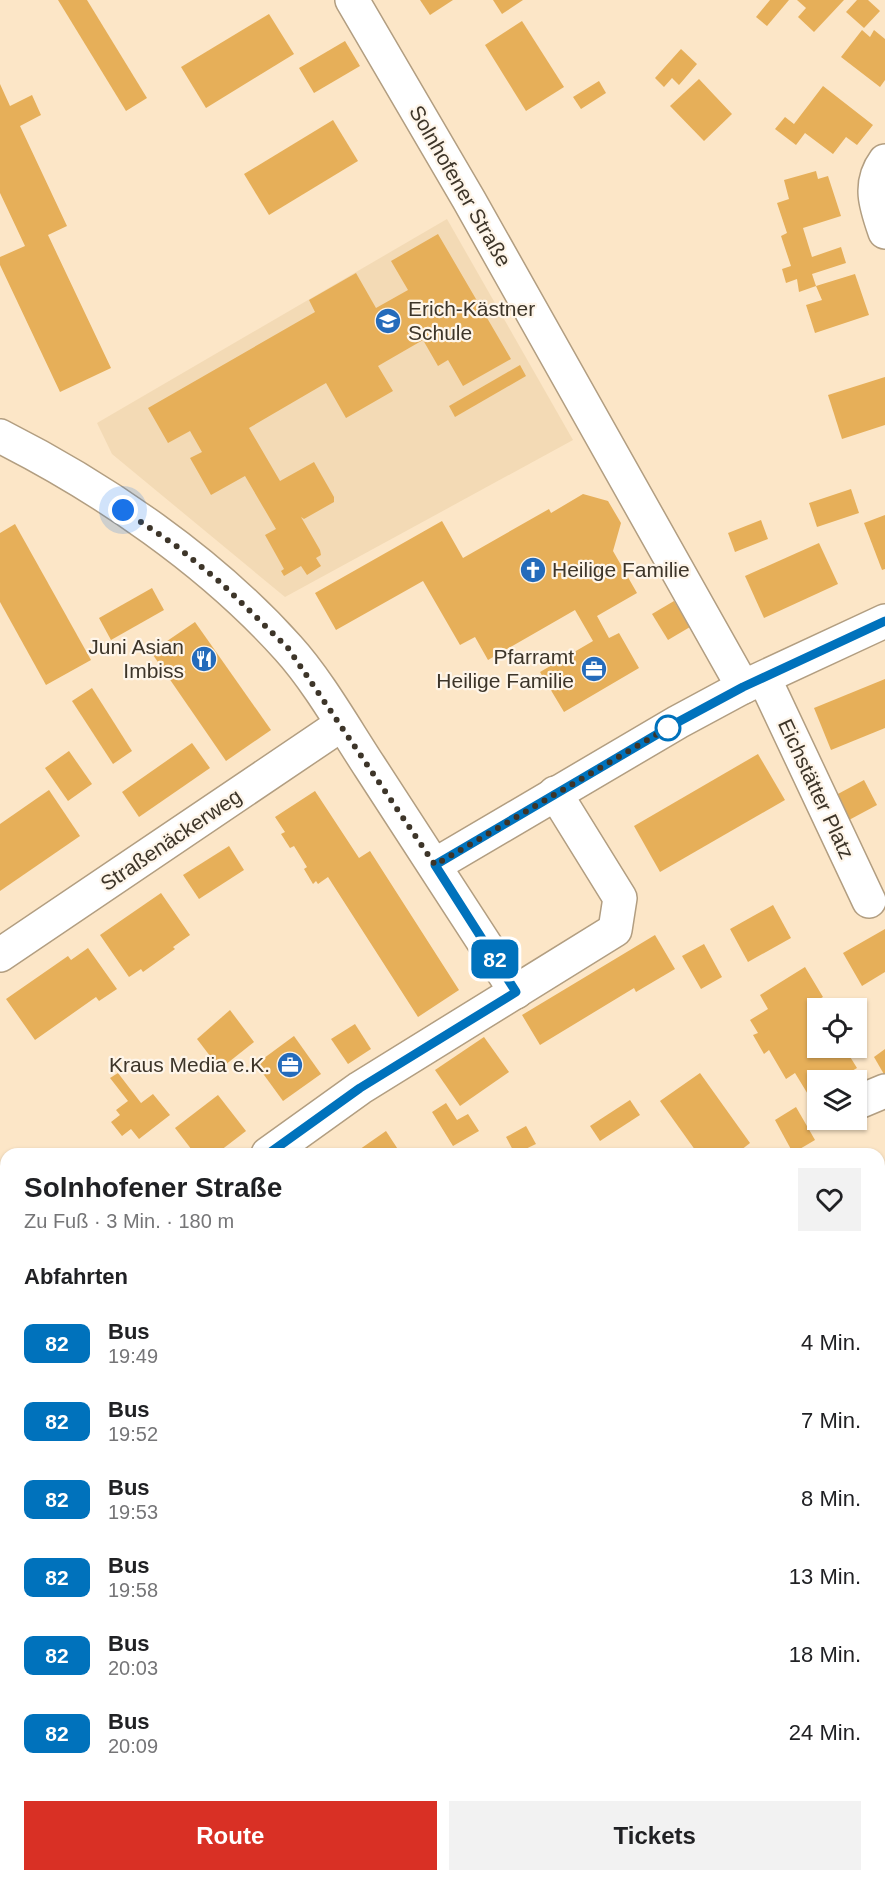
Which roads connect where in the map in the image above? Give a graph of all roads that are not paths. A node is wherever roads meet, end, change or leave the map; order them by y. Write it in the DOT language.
graph roads {
  1 [pos="352,0"];
  2 [pos="885,160"];
  3 [pos="885,232"];
  4 [pos="0,436"];
  5 [pos="885,621"];
  6 [pos="753,682"];
  7 [pos="342,724"];
  8 [pos="555,793"];
  9 [pos="435,865"];
  10 [pos="869,901"];
  11 [pos="0,955"];
  12 [pos="516,992"];
  13 [pos="885,1091"];
  14 [pos="867,1098"];
  15 [pos="276,1148"];
  1 -- 6 [label="street, Solnhofener Straße"];
  2 -- 3 [label="street"];
  4 -- 7 [label="street"];
  5 -- 6 [label="street"];
  6 -- 8 [label="street"];
  6 -- 10 [label="street, Eichstätter Platz"];
  7 -- 9 [label="street"];
  7 -- 11 [label="street, Straßenäckerweg"];
  8 -- 9 [label="street"];
  8 -- 12 [label="street"];
  9 -- 12 [label="street"];
  12 -- 15 [label="street"];
  13 -- 14 [label="street"];
}
